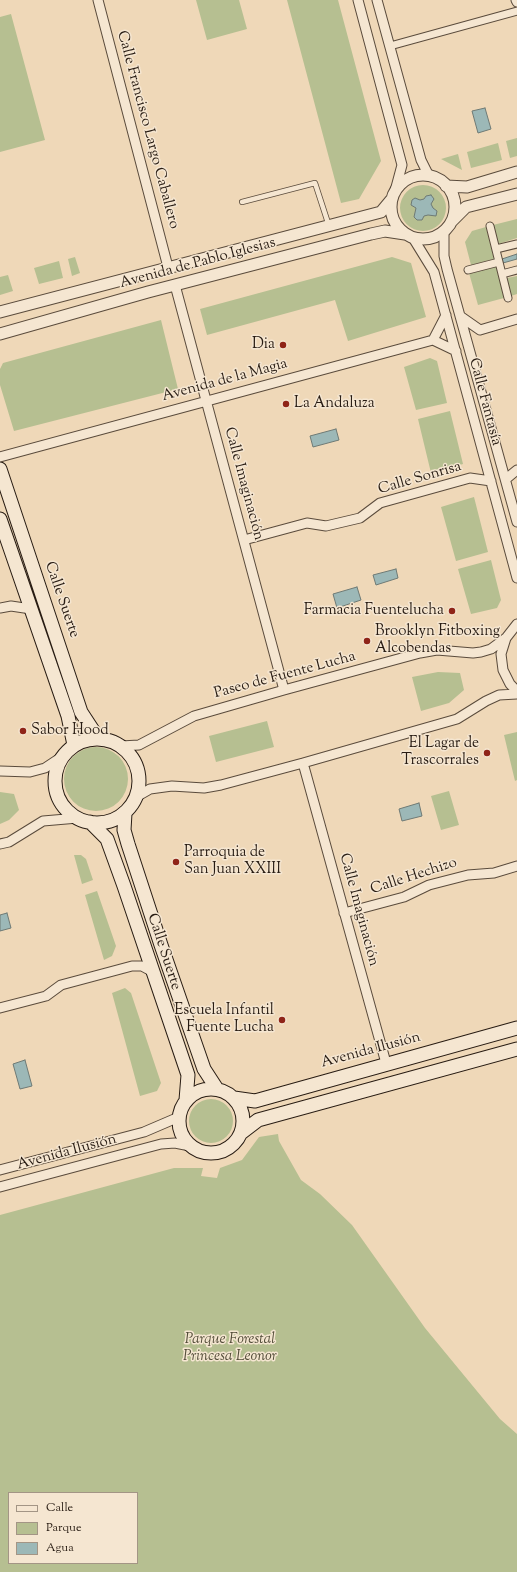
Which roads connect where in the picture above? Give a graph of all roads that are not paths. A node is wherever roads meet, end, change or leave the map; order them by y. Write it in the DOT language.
graph roads {
  1 [pos="98,0"];
  2 [pos="358,0"];
  3 [pos="377,0"];
  4 [pos="517,11"];
  5 [pos="390,46"];
  6 [pos="517,172"];
  7 [pos="429,176"];
  8 [pos="446,186"];
  9 [pos="517,194"];
  10 [pos="393,196"];
  11 [pos="242,202"];
  12 [pos="452,221"];
  13 [pos="329,226"];
  14 [pos="490,226"];
  15 [pos="444,231"];
  16 [pos="409,236"];
  17 [pos="517,244"];
  18 [pos="496,249"];
  19 [pos="499,262"];
  20 [pos="168,267"];
  21 [pos="468,270"];
  22 [pos="517,270"];
  23 [pos="502,274"];
  24 [pos="175,285"];
  25 [pos="508,298"];
  26 [pos="0,312"];
  27 [pos="446,315"];
  28 [pos="460,316"];
  29 [pos="517,319"];
  30 [pos="480,330"];
  31 [pos="0,334"];
  32 [pos="433,340"];
  33 [pos="469,347"];
  34 [pos="456,352"];
  35 [pos="206,401"];
  36 [pos="0,457"];
  37 [pos="0,469"];
  38 [pos="517,470"];
  39 [pos="506,479"];
  40 [pos="491,481"];
  41 [pos="0,519"];
  42 [pos="517,522"];
  43 [pos="244,540"];
  44 [pos="517,578"];
  45 [pos="0,608"];
  46 [pos="31,609"];
  47 [pos="517,624"];
  48 [pos="506,638"];
  49 [pos="284,690"];
  50 [pos="517,693"];
  51 [pos="98,738"];
  52 [pos="74,745"];
  53 [pos="121,746"];
  54 [pos="63,756"];
  55 [pos="303,763"];
  56 [pos="0,771"];
  57 [pos="136,797"];
  58 [pos="125,813"];
  59 [pos="78,818"];
  60 [pos="90,822"];
  61 [pos="0,844"];
  62 [pos="517,866"];
  63 [pos="344,913"];
  64 [pos="153,972"];
  65 [pos="0,1008"];
  66 [pos="517,1028"];
  67 [pos="517,1049"];
  68 [pos="386,1064"];
  69 [pos="217,1089"];
  70 [pos="234,1098"];
  71 [pos="186,1100"];
  72 [pos="179,1117"];
  73 [pos="242,1133"];
  74 [pos="190,1146"];
  75 [pos="0,1170"];
  76 [pos="0,1187"];
  1 -- 20 [label="street, Calle Francisco Largo Caballero"];
  2 -- 10 [label="street"];
  3 -- 5 [label="street"];
  4 -- 5 [label="street"];
  5 -- 7 [label="street"];
  6 -- 8 [label="street"];
  7 -- 8 [label="street"];
  7 -- 10 [label="street"];
  8 -- 12 [label="street"];
  9 -- 12 [label="street"];
  10 -- 13 [label="street, Avenida de Pablo Iglesias"];
  10 -- 16 [label="street"];
  11 -- 13 [label="lane"];
  12 -- 15 [label="street"];
  13 -- 20 [label="street, Avenida de Pablo Iglesias"];
  14 -- 18 [label="street"];
  15 -- 16 [label="street"];
  15 -- 28 [label="street, Calle Fantasía"];
  16 -- 24 [label="street, Avenida de Pablo Iglesias"];
  16 -- 27 [label="street, Calle Fantasía"];
  17 -- 18 [label="street"];
  18 -- 19 [label="street"];
  19 -- 21 [label="street"];
  19 -- 23 [label="street"];
  20 -- 26 [label="street, Avenida de Pablo Iglesias"];
  22 -- 23 [label="street"];
  23 -- 25 [label="street"];
  24 -- 31 [label="street, Avenida de Pablo Iglesias"];
  24 -- 35 [label="street, Calle Imaginación"];
  27 -- 32 [label="street"];
  27 -- 34 [label="street, Calle Fantasía"];
  28 -- 30 [label="street"];
  28 -- 33 [label="street, Calle Fantasía"];
  29 -- 30 [label="street"];
  30 -- 33 [label="street"];
  32 -- 34 [label="street"];
  32 -- 35 [label="street, Avenida de la Magia"];
  33 -- 39 [label="street, Calle Fantasía"];
  34 -- 40 [label="street, Calle Fantasía"];
  35 -- 36 [label="street, Avenida de la Magia"];
  35 -- 43 [label="street, Calle Imaginación"];
  37 -- 51 [label="main road, Calle Suerte"];
  38 -- 39 [label="street"];
  39 -- 42 [label="street, Calle Fantasía"];
  40 -- 43 [label="street, Calle Sonrisa"];
  40 -- 44 [label="street, Calle Fantasía"];
  41 -- 46 [label="main road, Calle Suerte"];
  43 -- 49 [label="street, Calle Imaginación"];
  45 -- 46 [label="street"];
  46 -- 52 [label="main road, Calle Suerte"];
  47 -- 48 [label="street"];
  48 -- 49 [label="street, Paseo de Fuente Lucha"];
  48 -- 50 [label="street"];
  49 -- 53 [label="street, Paseo de Fuente Lucha"];
  50 -- 55 [label="street"];
  51 -- 52 [label="main road"];
  51 -- 53 [label="main road"];
  52 -- 54 [label="main road"];
  53 -- 57 [label="main road"];
  54 -- 56 [label="street"];
  54 -- 59 [label="main road"];
  55 -- 57 [label="street"];
  55 -- 63 [label="street, Calle Imaginación"];
  57 -- 58 [label="main road"];
  58 -- 60 [label="main road"];
  58 -- 69 [label="main road, Calle Suerte"];
  59 -- 60 [label="main road"];
  59 -- 61 [label="street"];
  60 -- 64 [label="main road, Calle Suerte"];
  62 -- 63 [label="street, Calle Hechizo"];
  63 -- 68 [label="street, Calle Imaginación"];
  64 -- 65 [label="street"];
  64 -- 71 [label="main road, Calle Suerte"];
  66 -- 68 [label="main road, Avenida Ilusión"];
  67 -- 73 [label="main road"];
  68 -- 70 [label="main road, Avenida Ilusión"];
  69 -- 70 [label="main road"];
  69 -- 71 [label="main road"];
  70 -- 73 [label="main road"];
  71 -- 72 [label="main road"];
  72 -- 74 [label="main road"];
  72 -- 75 [label="street, Avenida Ilusión"];
  73 -- 74 [label="main road"];
  74 -- 76 [label="street, Avenida Ilusión"];
}
